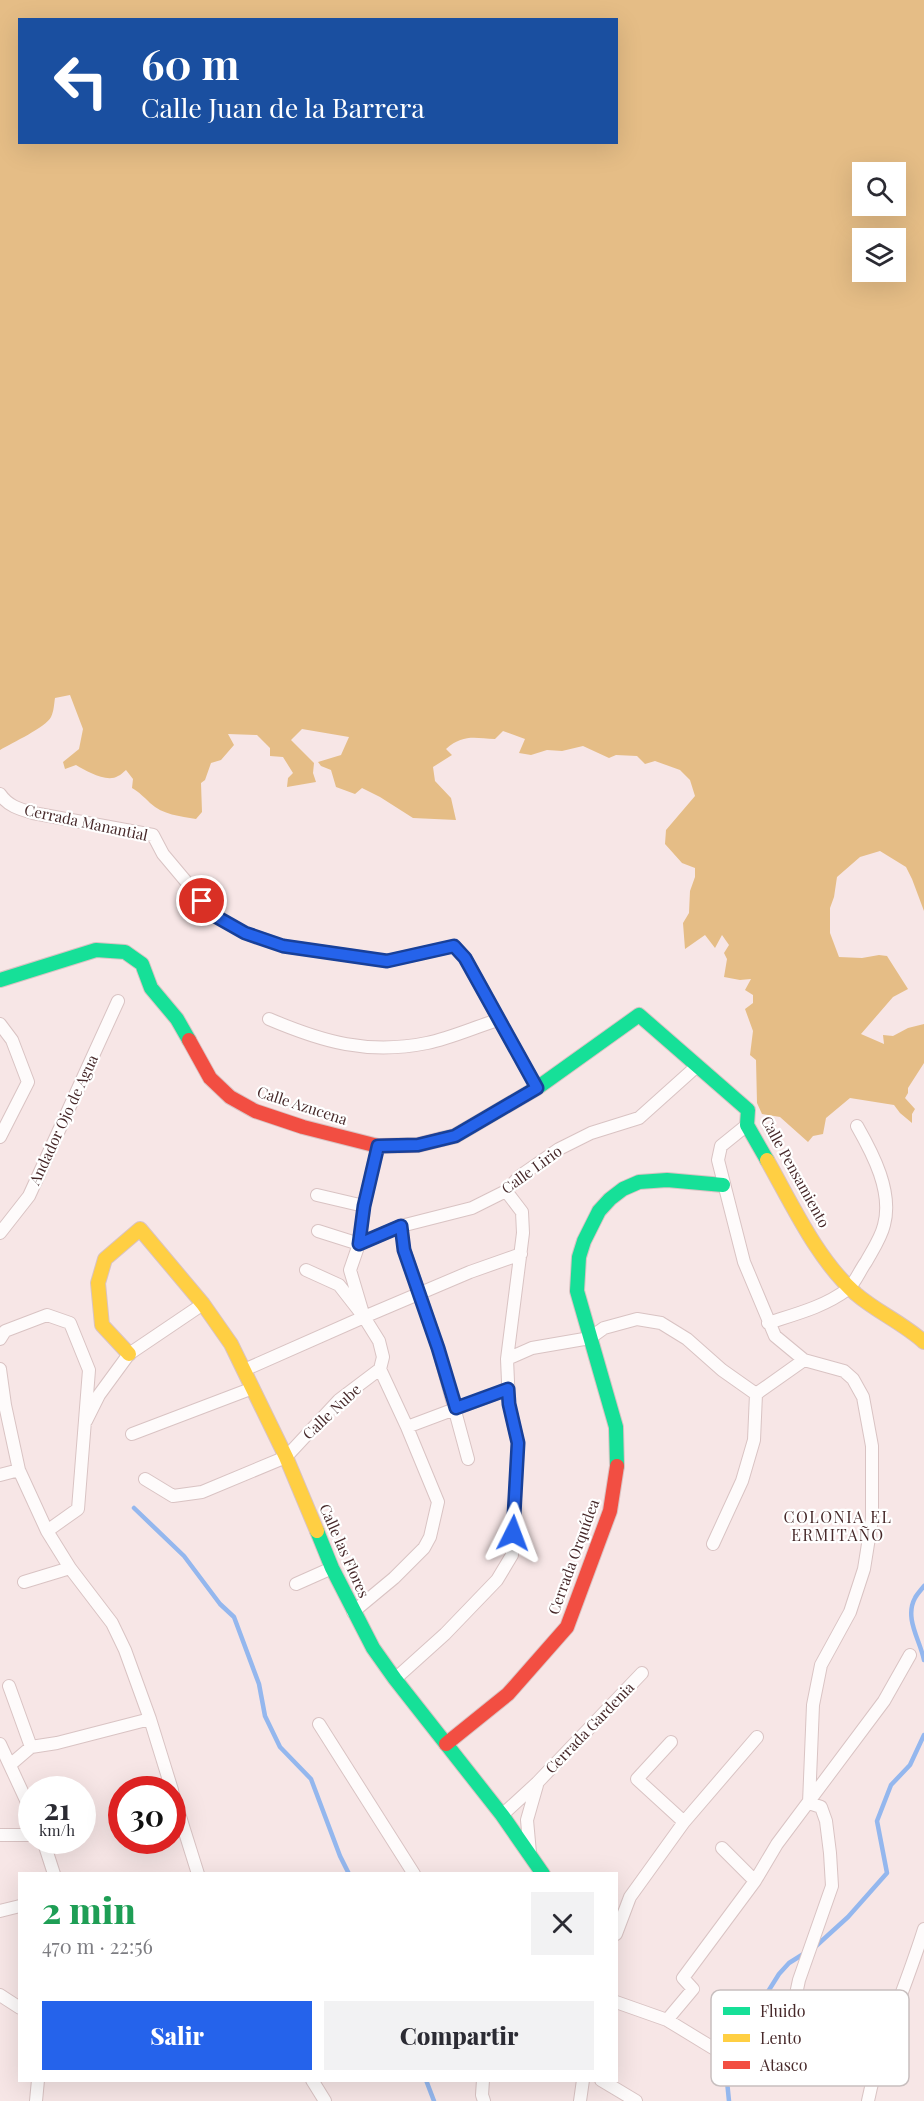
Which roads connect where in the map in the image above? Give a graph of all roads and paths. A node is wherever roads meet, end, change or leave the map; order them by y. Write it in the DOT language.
graph roads {
  1 [pos="0,794"];
  2 [pos="0,980"];
  3 [pos="118,1001"];
  4 [pos="639,1015"];
  5 [pos="268,1019"];
  6 [pos="498,1020"];
  7 [pos="0,1023"];
  8 [pos="697,1066"];
  9 [pos="537,1088"];
  10 [pos="747,1125"];
  11 [pos="857,1126"];
  12 [pos="0,1137"];
  13 [pos="378,1146"];
  14 [pos="723,1185"];
  15 [pos="506,1191"];
  16 [pos="317,1195"];
  17 [pos="364,1206"];
  18 [pos="401,1226"];
  19 [pos="318,1231"];
  20 [pos="0,1233"];
  21 [pos="359,1244"];
  22 [pos="521,1254"];
  23 [pos="306,1270"];
  24 [pos="850,1288"];
  25 [pos="418,1294"];
  26 [pos="203,1304"];
  27 [pos="364,1317"];
  28 [pos="768,1323"];
  29 [pos="590,1338"];
  30 [pos="923,1338"];
  31 [pos="0,1339"];
  32 [pos="129,1354"];
  33 [pos="507,1359"];
  34 [pos="804,1360"];
  35 [pos="0,1369"];
  36 [pos="380,1369"];
  37 [pos="244,1370"];
  38 [pos="253,1388"];
  39 [pos="508,1389"];
  40 [pos="756,1394"];
  41 [pos="456,1408"];
  42 [pos="407,1427"];
  43 [pos="83,1428"];
  44 [pos="132,1434"];
  45 [pos="286,1457"];
  46 [pos="468,1459"];
  47 [pos="19,1470"];
  48 [pos="0,1475"];
  49 [pos="145,1479"];
  50 [pos="47,1532"];
  51 [pos="713,1544"];
  52 [pos="70,1568"];
  53 [pos="332,1568"];
  54 [pos="24,1582"];
  55 [pos="296,1584"];
  56 [pos="353,1612"];
  57 [pos="910,1655"];
  58 [pos="642,1673"];
  59 [pos="395,1679"];
  60 [pos="9,1686"];
  61 [pos="150,1719"];
  62 [pos="319,1724"];
  63 [pos="757,1737"];
  64 [pos="671,1742"];
  65 [pos="0,1744"];
  66 [pos="446,1744"];
  67 [pos="31,1747"];
  68 [pos="10,1765"];
  69 [pos="168,1776"];
  70 [pos="18,1782"];
  71 [pos="537,1783"];
  72 [pos="809,1803"];
  73 [pos="502,1815"];
  74 [pos="684,1822"];
  75 [pos="0,1835"];
  76 [pos="18,1835"];
  77 [pos="186,1838"];
  78 [pos="722,1848"];
  79 [pos="529,1852"];
  80 [pos="48,1854"];
  81 [pos="53,1872"];
  82 [pos="196,1872"];
  83 [pos="413,1872"];
  84 [pos="535,1872"];
  85 [pos="542,1872"];
  86 [pos="754,1881"];
  87 [pos="18,1906"];
  88 [pos="0,1911"];
  89 [pos="618,1929"];
  90 [pos="924,1929"];
  91 [pos="798,1990"];
  92 [pos="904,1990"];
  93 [pos="0,1995"];
  94 [pos="618,2003"];
  95 [pos="18,2006"];
  96 [pos="667,2020"];
  97 [pos="711,2046"];
  98 [pos="38,2082"];
  99 [pos="313,2082"];
  100 [pos="483,2082"];
  101 [pos="583,2082"];
  102 [pos="604,2082"];
  103 [pos="871,2086"];
  104 [pos="36,2101"];
  105 [pos="325,2101"];
  106 [pos="484,2101"];
  107 [pos="580,2101"];
  108 [pos="636,2101"];
  109 [pos="868,2101"];
  1 -- 6 [label="street, Cerrada Manantial"];
  2 -- 13 [label="street, Calle Azucena"];
  3 -- 20 [label="street, Andador Ojo de Agua"];
  4 -- 8 [label="street, Calle Pensamiento"];
  4 -- 9 [label="street, Calle Azucena"];
  5 -- 6 [label="street"];
  6 -- 9 [label="street"];
  7 -- 12 [label="street"];
  8 -- 10 [label="street, Calle Pensamiento"];
  8 -- 15 [label="street, Calle Lirio"];
  9 -- 13 [label="street, Calle Azucena"];
  10 -- 14 [label="street"];
  10 -- 24 [label="street, Calle Pensamiento"];
  11 -- 24 [label="street"];
  13 -- 17 [label="street"];
  14 -- 28 [label="street"];
  14 -- 29 [label="street, Cerrada Orquídea"];
  15 -- 18 [label="street, Calle Lirio"];
  15 -- 22 [label="street"];
  16 -- 17 [label="street"];
  17 -- 21 [label="street"];
  18 -- 21 [label="street, Calle Lirio"];
  18 -- 25 [label="street"];
  19 -- 21 [label="street"];
  21 -- 27 [label="street"];
  22 -- 25 [label="street"];
  22 -- 33 [label="street"];
  23 -- 27 [label="street"];
  24 -- 28 [label="street"];
  24 -- 30 [label="street, Calle Pensamiento"];
  25 -- 27 [label="street"];
  25 -- 41 [label="street"];
  26 -- 32 [label="street"];
  26 -- 32 [label="street, Calle las Flores"];
  26 -- 37 [label="street, Calle las Flores"];
  27 -- 36 [label="street"];
  27 -- 37 [label="street"];
  28 -- 34 [label="street"];
  29 -- 33 [label="street"];
  29 -- 40 [label="street"];
  29 -- 66 [label="street, Cerrada Orquídea"];
  31 -- 43 [label="street"];
  32 -- 43 [label="street"];
  33 -- 39 [label="street"];
  34 -- 40 [label="street"];
  34 -- 72 [label="street"];
  35 -- 47 [label="street"];
  36 -- 42 [label="street"];
  36 -- 45 [label="street, Calle Nube"];
  37 -- 38 [label="street, Calle las Flores"];
  38 -- 44 [label="street"];
  38 -- 45 [label="street, Calle las Flores"];
  39 -- 41 [label="street"];
  39 -- 59 [label="street"];
  40 -- 51 [label="street"];
  41 -- 42 [label="street"];
  41 -- 46 [label="street"];
  42 -- 56 [label="street"];
  43 -- 50 [label="street"];
  45 -- 49 [label="street"];
  45 -- 53 [label="street, Calle las Flores"];
  47 -- 48 [label="street"];
  47 -- 50 [label="street"];
  50 -- 52 [label="street"];
  52 -- 54 [label="street"];
  52 -- 61 [label="street"];
  53 -- 55 [label="street"];
  53 -- 56 [label="street, Calle las Flores"];
  56 -- 59 [label="street, Calle las Flores"];
  57 -- 72 [label="street"];
  58 -- 71 [label="street, Cerrada Gardenia"];
  59 -- 66 [label="street, Calle las Flores"];
  60 -- 67 [label="street"];
  61 -- 67 [label="street"];
  61 -- 69 [label="street"];
  62 -- 83 [label="street"];
  63 -- 74 [label="street"];
  64 -- 74 [label="street"];
  65 -- 68 [label="street"];
  66 -- 73 [label="street, Calle las Flores"];
  67 -- 68 [label="street"];
  68 -- 70 [label="street"];
  71 -- 73 [label="street, Cerrada Gardenia"];
  71 -- 79 [label="street, Cerrada Gardenia"];
  72 -- 86 [label="street"];
  72 -- 91 [label="street"];
  73 -- 79 [label="street, Calle las Flores"];
  74 -- 89 [label="street"];
  75 -- 76 [label="street"];
  77 -- 82 [label="street"];
  78 -- 86 [label="street"];
  79 -- 84 [label="street, Cerrada Gardenia"];
  79 -- 85 [label="street, Calle las Flores"];
  80 -- 81 [label="street"];
  86 -- 96 [label="street"];
  87 -- 88 [label="street"];
  90 -- 92 [label="street"];
  93 -- 95 [label="street"];
  94 -- 96 [label="street"];
  96 -- 97 [label="street"];
  98 -- 104 [label="street"];
  99 -- 105 [label="street"];
  100 -- 106 [label="street"];
  101 -- 107 [label="street"];
  102 -- 108 [label="street"];
  103 -- 109 [label="street"];
}
